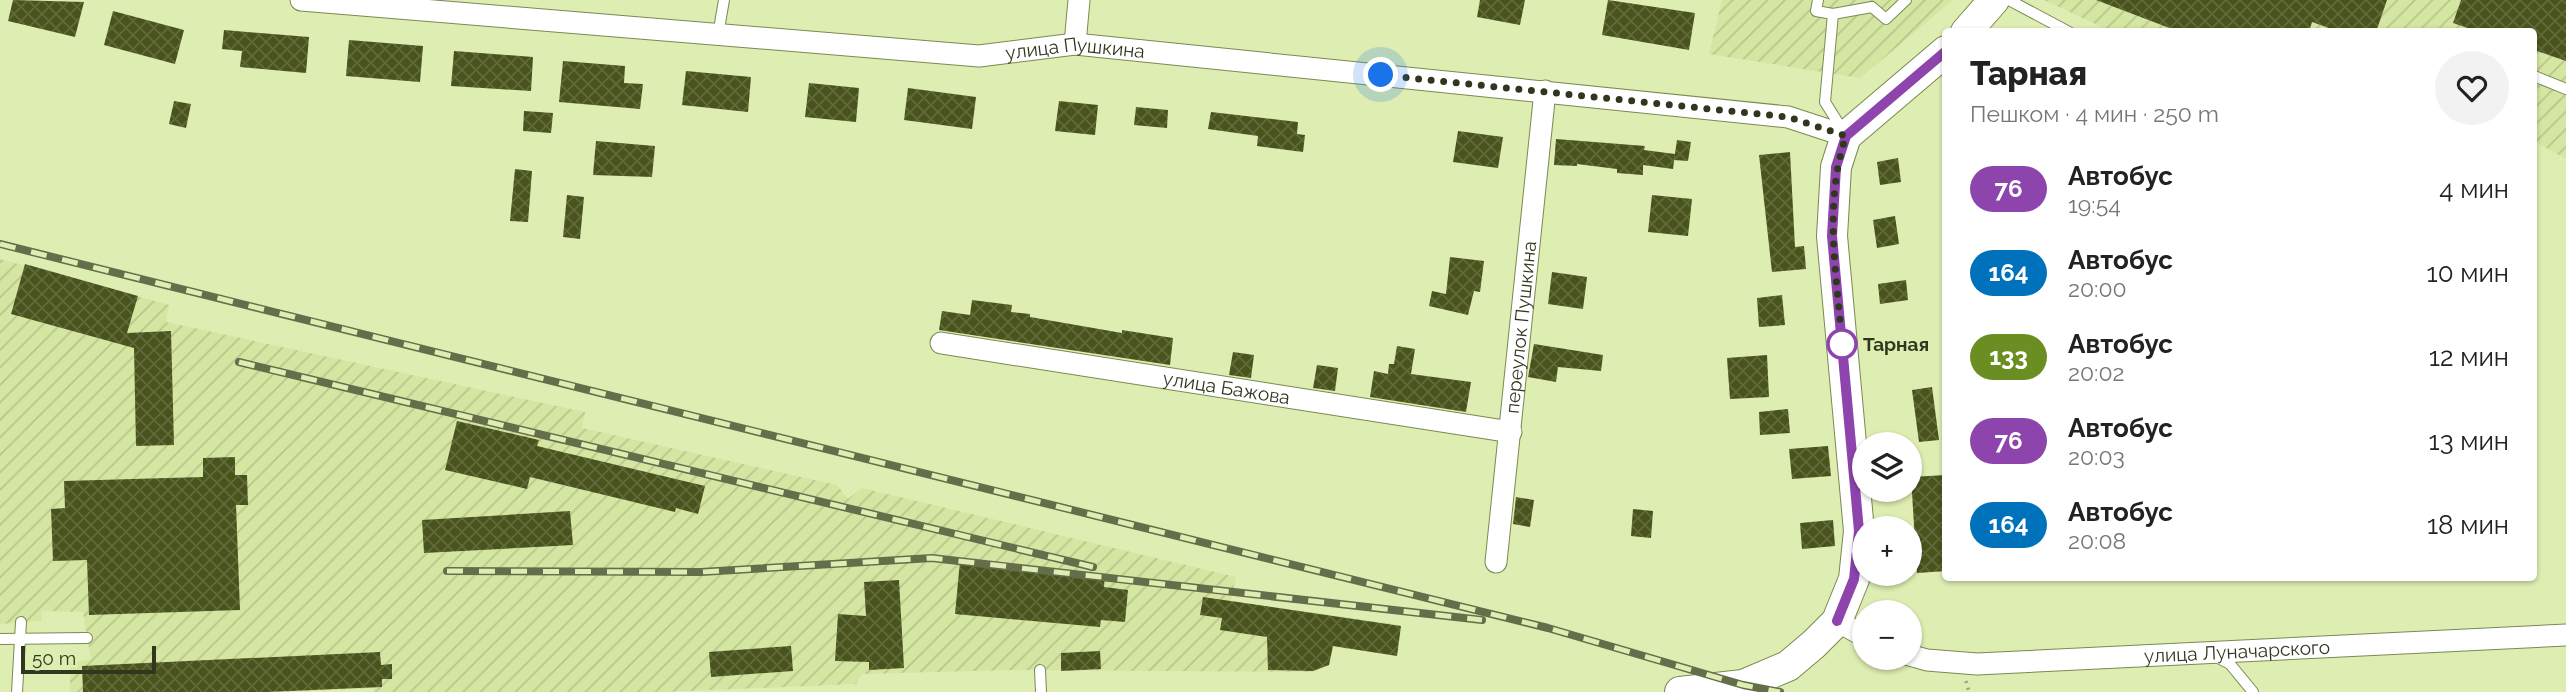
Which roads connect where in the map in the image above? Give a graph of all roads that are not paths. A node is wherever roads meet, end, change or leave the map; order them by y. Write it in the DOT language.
graph roads {
  1 [pos="300,0"];
  2 [pos="724,0"];
  3 [pos="1079,0"];
  4 [pos="1818,0"];
  5 [pos="1906,0"];
  6 [pos="1994,0"];
  7 [pos="2009,0"];
  8 [pos="379,3"];
  9 [pos="1833,14"];
  10 [pos="1970,28"];
  11 [pos="2062,28"];
  12 [pos="718,36"];
  13 [pos="1076,44"];
  14 [pos="1942,54"];
  15 [pos="2537,77"];
  16 [pos="2566,89"];
  17 [pos="1545,91"];
  18 [pos="1846,136"];
  19 [pos="941,343"];
  20 [pos="1511,432"];
  21 [pos="1496,562"];
  22 [pos="1837,621"];
  23 [pos="21,622"];
  24 [pos="1852,629"];
  25 [pos="2566,635"];
  26 [pos="88,638"];
  27 [pos="0,639"];
  28 [pos="21,641"];
  29 [pos="2208,653"];
  30 [pos="1922,659"];
  31 [pos="1040,670"];
  32 [pos="17,692"];
  33 [pos="1041,692"];
  34 [pos="1680,692"];
  35 [pos="2253,692"];
  1 -- 8 [label="street, улица Пушкина"];
  2 -- 12 [label="lane"];
  3 -- 13 [label="street"];
  4 -- 9 [label="lane"];
  5 -- 9 [label="lane"];
  6 -- 10 [label="main road"];
  7 -- 11 [label="lane"];
  8 -- 12 [label="street, улица Пушкина"];
  9 -- 18 [label="lane"];
  12 -- 13 [label="street, улица Пушкина"];
  13 -- 17 [label="street, улица Пушкина"];
  14 -- 18 [label="main road"];
  15 -- 16 [label="lane"];
  17 -- 18 [label="street, улица Пушкина"];
  17 -- 20 [label="street, переулок Пушкина"];
  18 -- 22 [label="main road"];
  19 -- 20 [label="street, улица Бажова"];
  20 -- 21 [label="street, переулок Пушкина"];
  22 -- 24 [label="street"];
  22 -- 34 [label="main road"];
  23 -- 28 [label="lane"];
  25 -- 29 [label="street, улица Луначарского"];
  26 -- 28 [label="lane"];
  27 -- 28 [label="lane"];
  28 -- 32 [label="lane"];
  29 -- 30 [label="street, улица Луначарского"];
  29 -- 35 [label="lane"];
  31 -- 33 [label="lane"];
}
